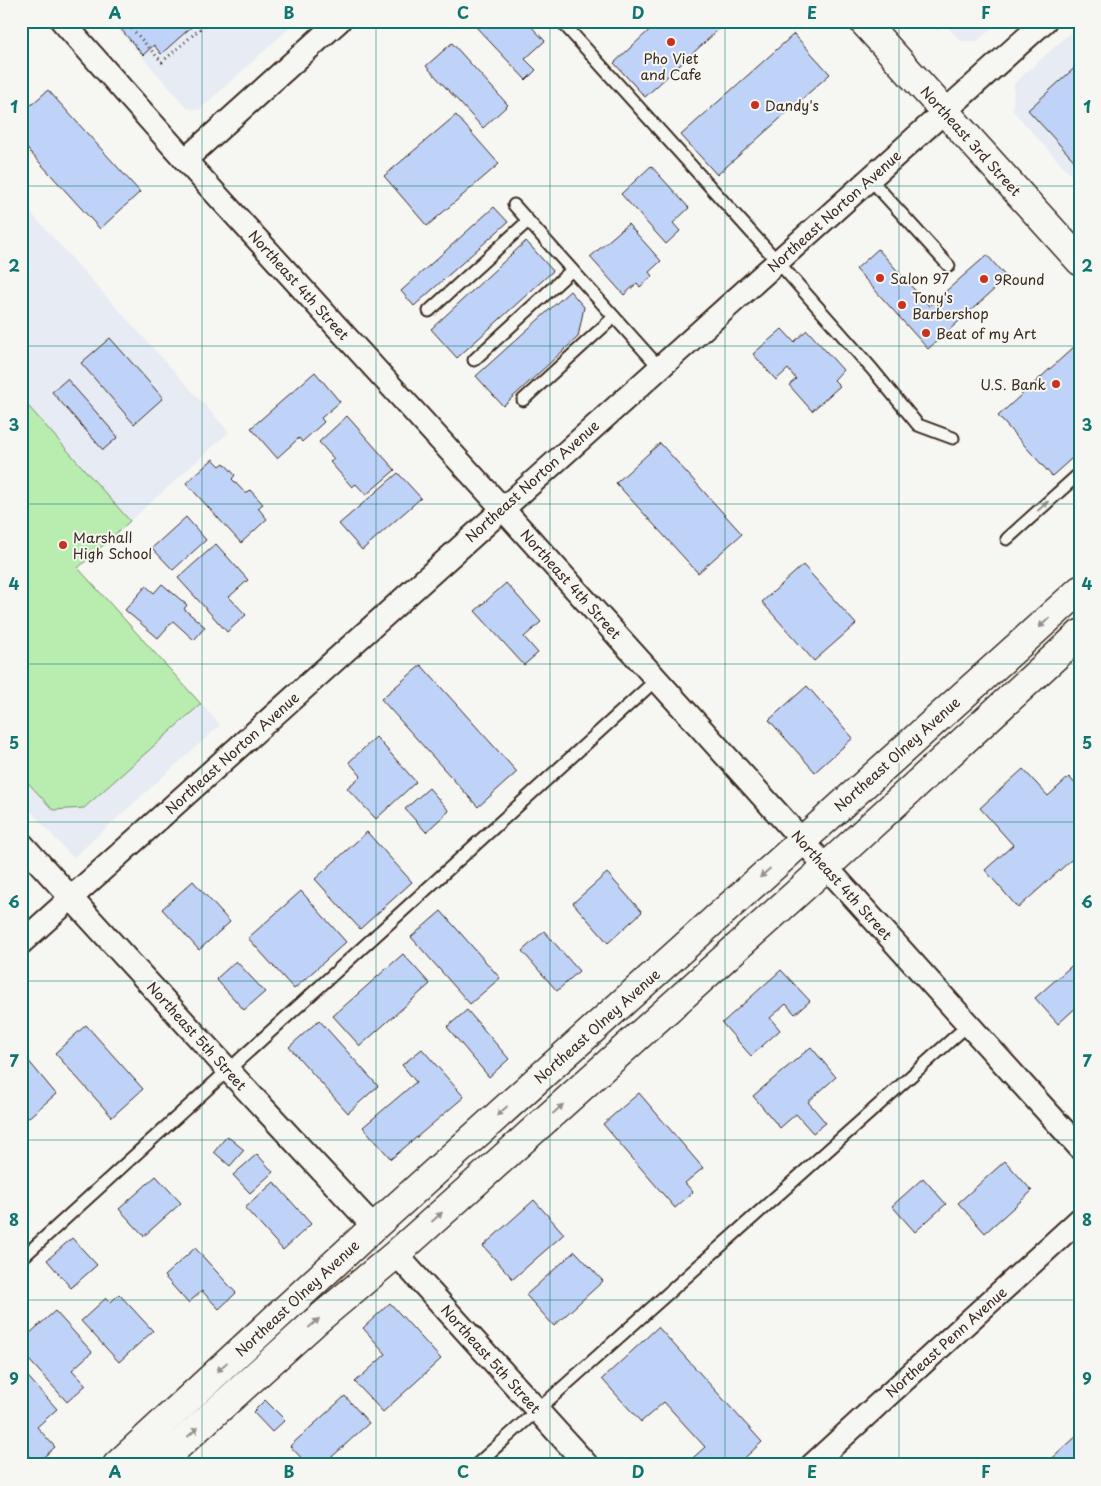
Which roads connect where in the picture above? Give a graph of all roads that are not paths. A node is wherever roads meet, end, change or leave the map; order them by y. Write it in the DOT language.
graph roads {
  1 [pos="62,21"];
  2 [pos="339,21"];
  3 [pos="561,21"];
  4 [pos="863,21"];
  5 [pos="1045,21"];
  6 [pos="944,112"];
  7 [pos="185,160"];
  8 [pos="870,179"];
  9 [pos="514,205"];
  10 [pos="528,221"];
  11 [pos="1080,261"];
  12 [pos="778,262"];
  13 [pos="950,266"];
  14 [pos="572,270"];
  15 [pos="429,311"];
  16 [pos="614,317"];
  17 [pos="474,360"];
  18 [pos="660,367"];
  19 [pos="523,400"];
  20 [pos="952,438"];
  21 [pos="1080,472"];
  22 [pos="502,508"];
  23 [pos="1007,539"];
  24 [pos="1080,590"];
  25 [pos="1080,634"];
  26 [pos="657,679"];
  27 [pos="802,841"];
  28 [pos="21,843"];
  29 [pos="826,867"];
  30 [pos="71,898"];
  31 [pos="21,943"];
  32 [pos="968,1025"];
  33 [pos="229,1071"];
  34 [pos="1080,1148"];
  35 [pos="1080,1219"];
  36 [pos="374,1227"];
  37 [pos="396,1254"];
  38 [pos="21,1259"];
  39 [pos="537,1410"];
  40 [pos="117,1465"];
  41 [pos="157,1465"];
  42 [pos="476,1465"];
  43 [pos="587,1465"];
  44 [pos="812,1465"];
  1 -- 7 [label="street, Northeast 4th Street"];
  2 -- 7 [label="street"];
  3 -- 12 [label="lane"];
  4 -- 6 [label="main road, Northeast 3rd Street"];
  5 -- 6 [label="street, Northeast Norton Avenue"];
  6 -- 8 [label="street, Northeast Norton Avenue"];
  6 -- 11 [label="main road, Northeast 3rd Street"];
  7 -- 22 [label="street, Northeast 4th Street"];
  8 -- 12 [label="street, Northeast Norton Avenue"];
  8 -- 13 [label="lane"];
  9 -- 10 [label="lane"];
  10 -- 14 [label="lane"];
  10 -- 15 [label="lane"];
  12 -- 18 [label="street, Northeast Norton Avenue"];
  12 -- 20 [label="lane"];
  14 -- 16 [label="lane"];
  14 -- 17 [label="lane"];
  16 -- 18 [label="lane"];
  16 -- 19 [label="lane"];
  18 -- 22 [label="street, Northeast Norton Avenue"];
  23 -- 21 [label="lane, one-way"];
  22 -- 26 [label="street, Northeast 4th Street"];
  22 -- 30 [label="street, Northeast Norton Avenue"];
  24 -- 27 [label="main road, Northeast Olney Avenue, one-way"];
  25 -- 29 [label="main road, Northeast Olney Avenue"];
  26 -- 27 [label="street, Northeast 4th Street"];
  26 -- 33 [label="lane"];
  27 -- 29 [label="street, Northeast 4th Street"];
  27 -- 36 [label="main road, Northeast Olney Avenue, one-way"];
  28 -- 30 [label="street, Northeast 5th Street"];
  29 -- 32 [label="street, Northeast 4th Street"];
  37 -- 29 [label="main road, Northeast Olney Avenue, one-way"];
  30 -- 31 [label="street, Northeast Norton Avenue"];
  30 -- 33 [label="street, Northeast 5th Street"];
  32 -- 34 [label="street, Northeast 4th Street"];
  32 -- 39 [label="lane"];
  33 -- 36 [label="street, Northeast 5th Street"];
  33 -- 38 [label="lane"];
  35 -- 44 [label="street, Northeast Penn Avenue"];
  36 -- 40 [label="main road, Northeast Olney Avenue, one-way"];
  37 -- 39 [label="street, Northeast 5th Street"];
  41 -- 37 [label="main road, Northeast Olney Avenue, one-way"];
  39 -- 42 [label="lane"];
  39 -- 43 [label="street, Northeast 5th Street"];
}
